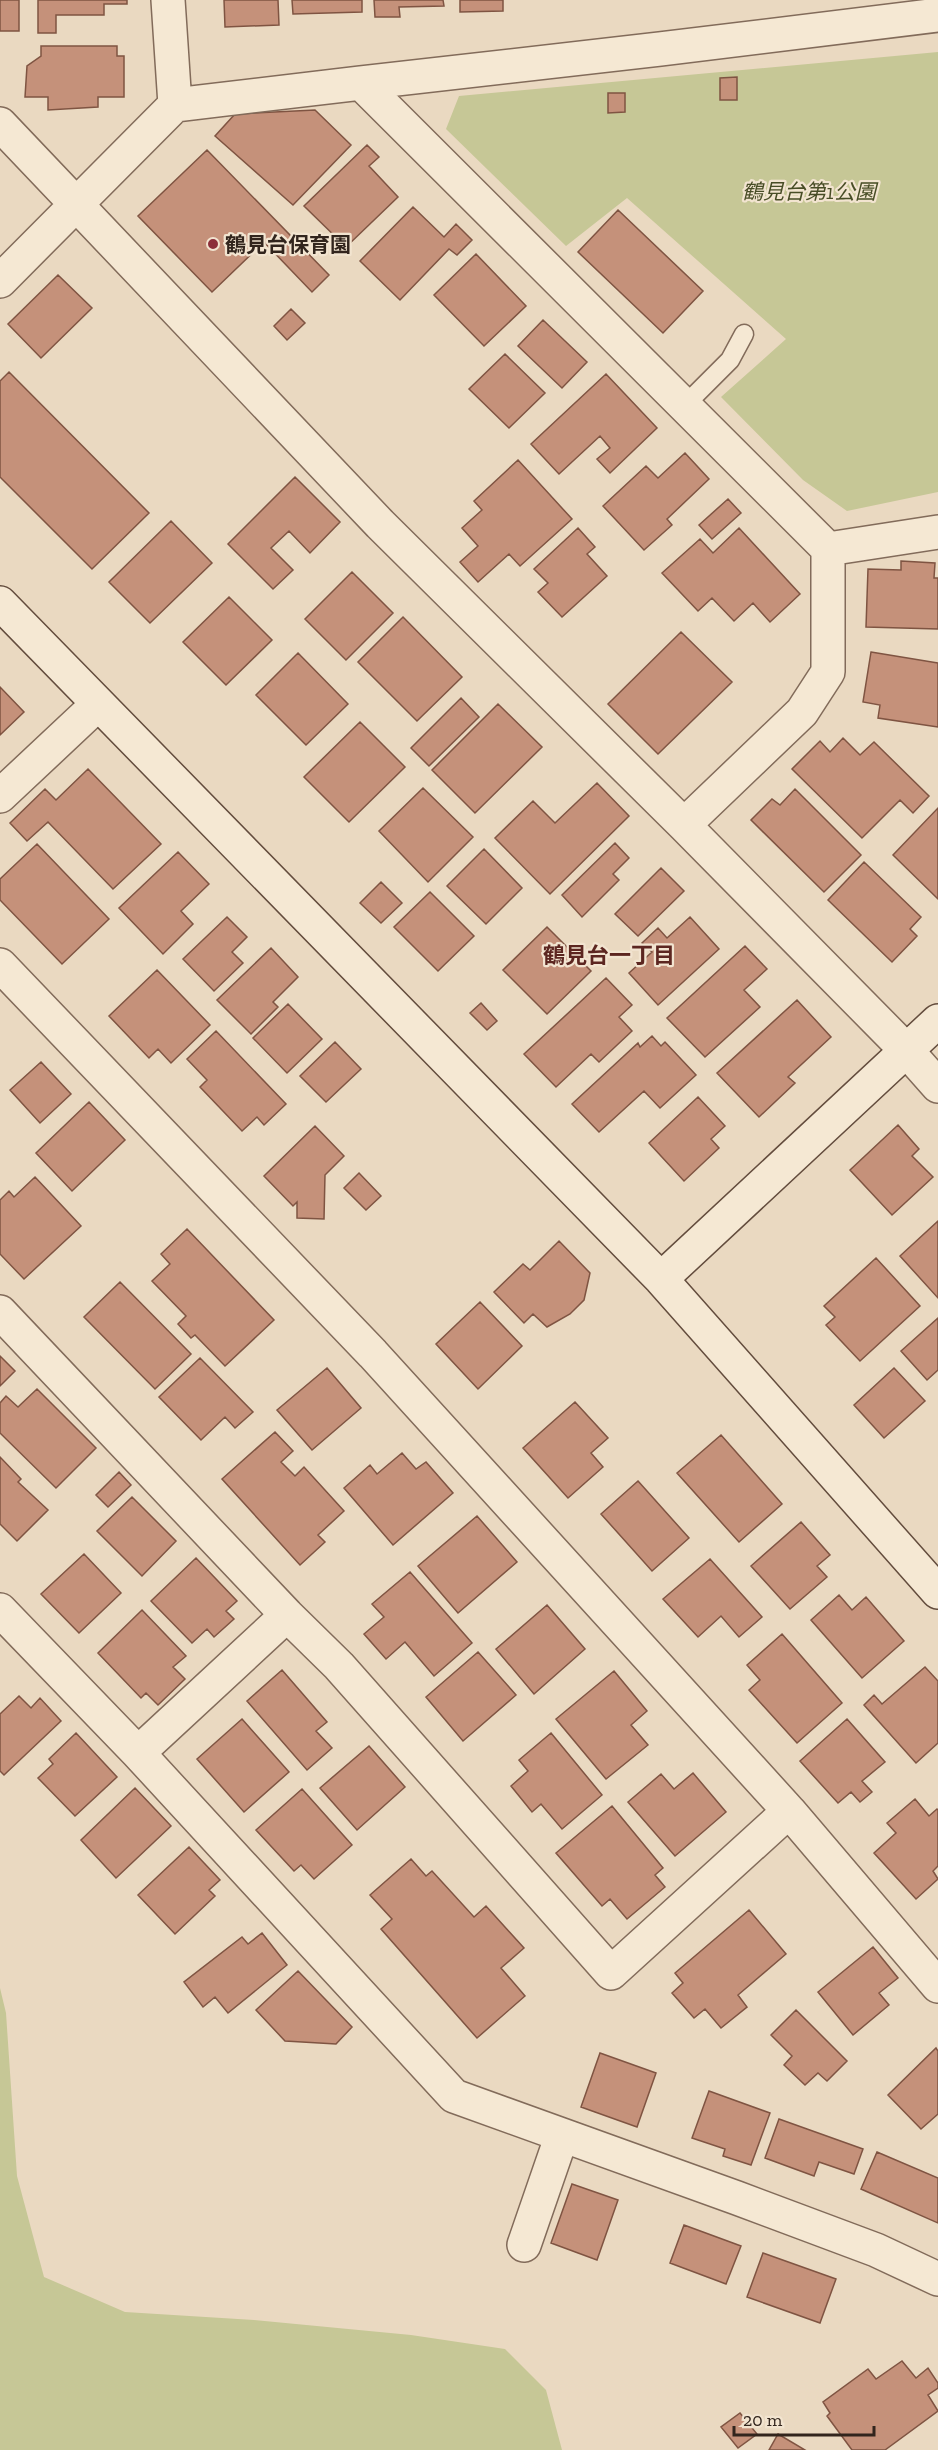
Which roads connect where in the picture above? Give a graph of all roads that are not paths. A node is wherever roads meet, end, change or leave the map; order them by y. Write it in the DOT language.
graph roads {
  1 [pos="168,0"];
  2 [pos="938,15"];
  3 [pos="361,83"];
  4 [pos="175,105"];
  5 [pos="0,124"];
  6 [pos="78,204"];
  7 [pos="0,281"];
  8 [pos="744,334"];
  9 [pos="684,406"];
  10 [pos="938,531"];
  11 [pos="828,549"];
  12 [pos="0,603"];
  13 [pos="98,704"];
  14 [pos="0,796"];
  15 [pos="684,825"];
  16 [pos="0,965"];
  17 [pos="938,1021"];
  18 [pos="907,1051"];
  19 [pos="938,1086"];
  20 [pos="661,1279"];
  21 [pos="0,1312"];
  22 [pos="938,1592"];
  23 [pos="0,1610"];
  24 [pos="287,1614"];
  25 [pos="138,1754"];
  26 [pos="789,1811"];
  27 [pos="938,1986"];
  28 [pos="562,2135"];
  29 [pos="524,2245"];
  30 [pos="938,2279"];
  1 -- 4 [label="street"];
  2 -- 3 [label="street"];
  3 -- 4 [label="street"];
  3 -- 9 [label="street"];
  4 -- 6 [label="street"];
  5 -- 6 [label="street"];
  6 -- 7 [label="street"];
  6 -- 15 [label="street"];
  8 -- 9 [label="lane"];
  9 -- 11 [label="street"];
  10 -- 11 [label="street"];
  11 -- 15 [label="street"];
  12 -- 13 [label="street"];
  13 -- 14 [label="street"];
  13 -- 20 [label="street"];
  15 -- 18 [label="street"];
  16 -- 26 [label="street"];
  17 -- 18 [label="street"];
  18 -- 19 [label="street"];
  18 -- 20 [label="street"];
  20 -- 22 [label="street"];
  21 -- 24 [label="street"];
  23 -- 25 [label="street"];
  24 -- 25 [label="street"];
  24 -- 26 [label="street"];
  25 -- 28 [label="street"];
  26 -- 27 [label="street"];
  28 -- 29 [label="street"];
  28 -- 30 [label="street"];
}
